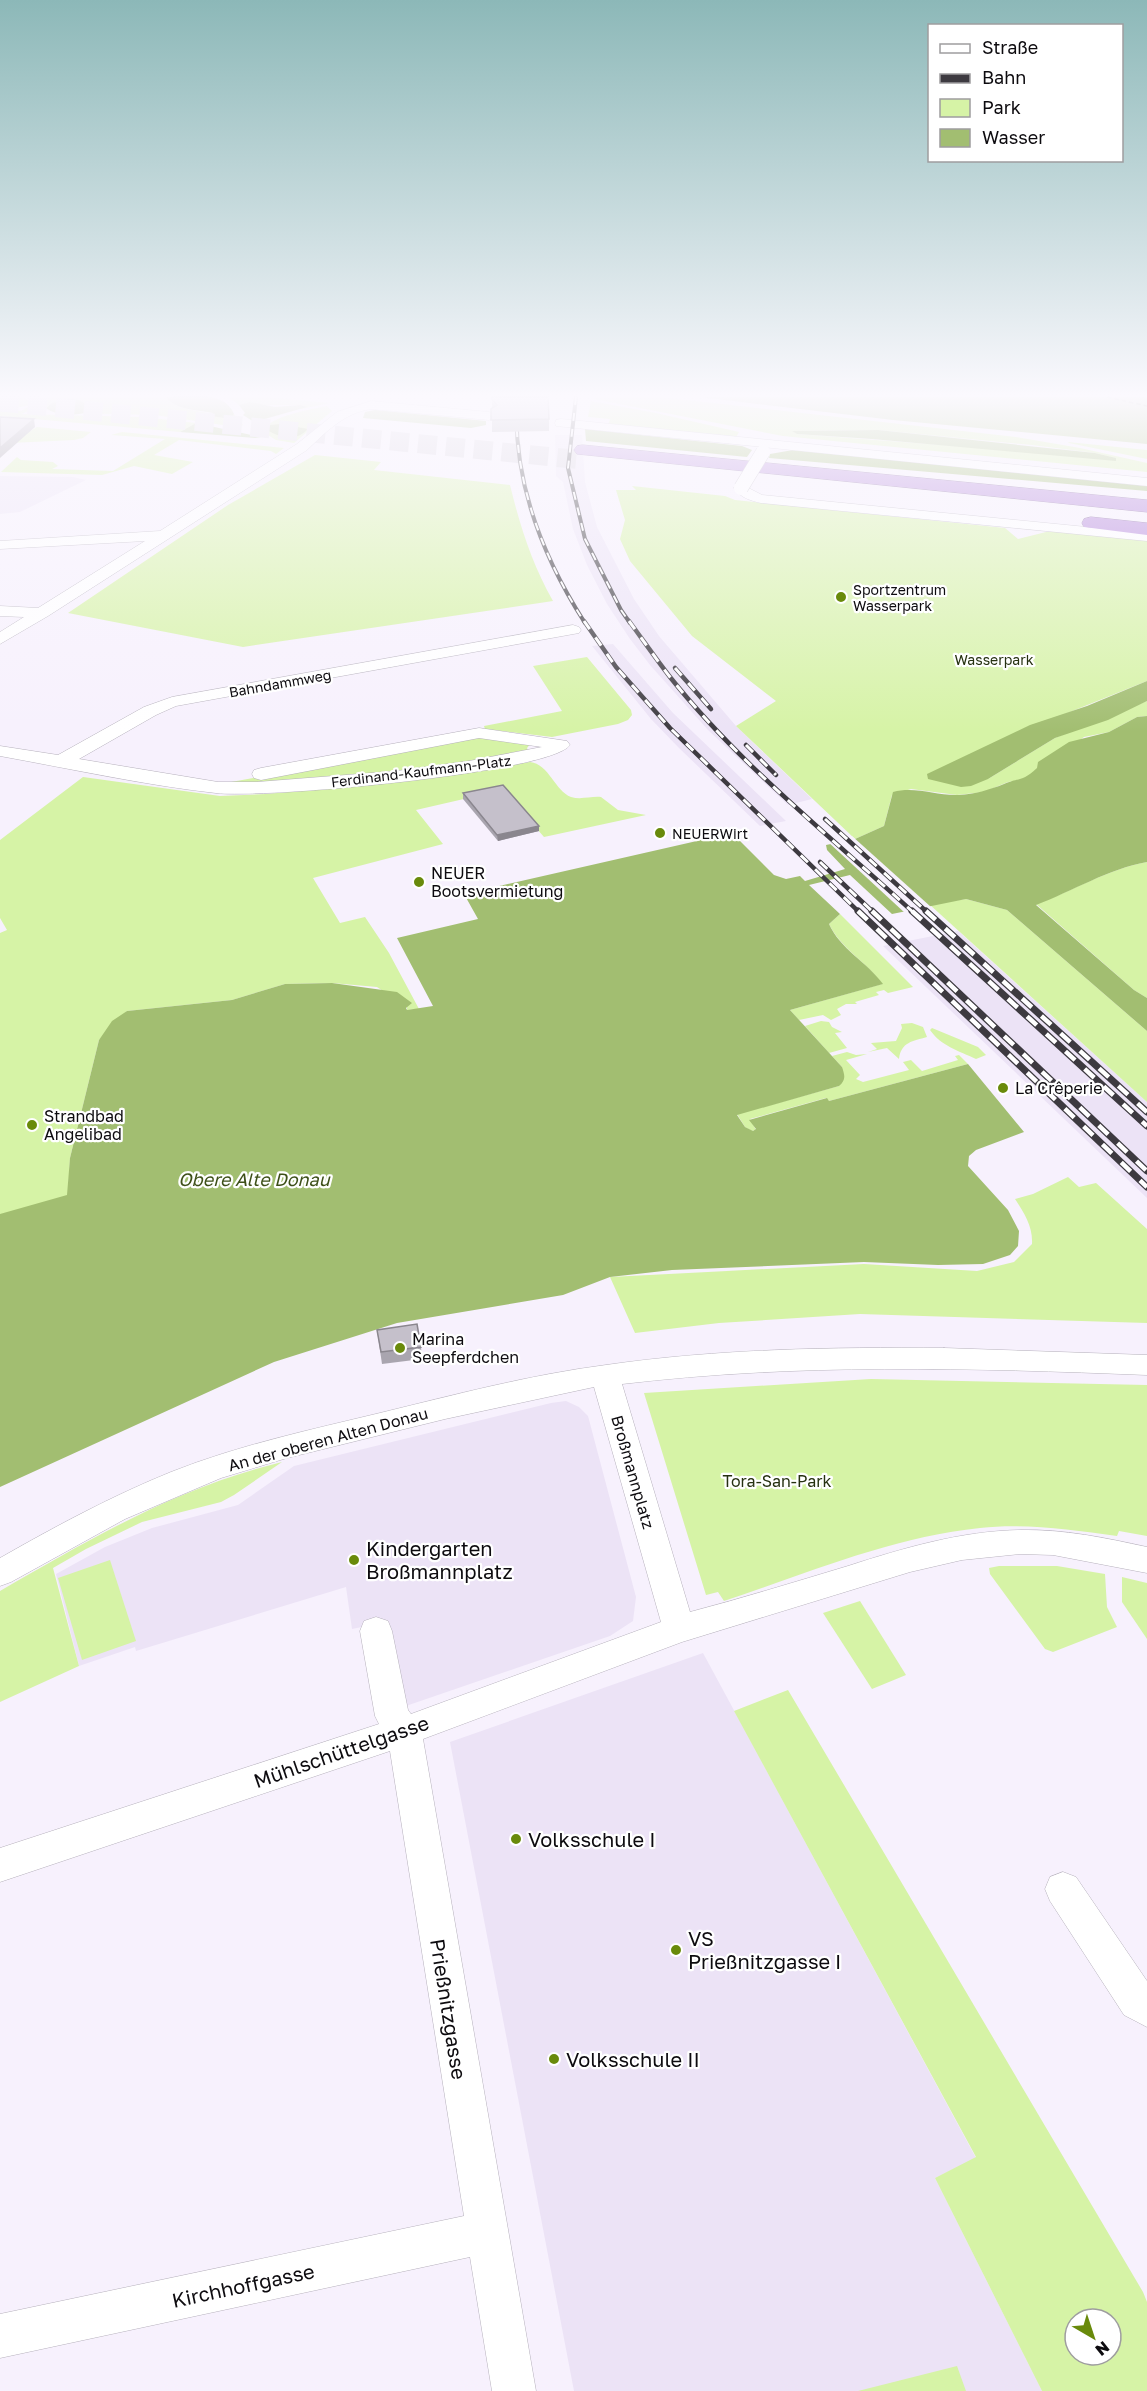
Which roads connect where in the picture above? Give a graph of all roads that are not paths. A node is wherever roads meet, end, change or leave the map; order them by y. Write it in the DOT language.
graph roads {
  1 [pos="205,509"];
  2 [pos="859,509"];
  3 [pos="975,509"];
  4 [pos="1063,509"];
  5 [pos="1147,517"];
  6 [pos="1147,529"];
  7 [pos="163,535"];
  8 [pos="1147,537"];
  9 [pos="0,545"];
  10 [pos="0,611"];
  11 [pos="42,613"];
  12 [pos="573,630"];
  13 [pos="0,639"];
  14 [pos="0,751"];
  15 [pos="62,761"];
  16 [pos="205,784"];
  17 [pos="1147,1365"];
  18 [pos="605,1375"];
  19 [pos="1147,1560"];
  20 [pos="0,1573"];
  21 [pos="679,1629"];
  22 [pos="376,1631"];
  23 [pos="404,1731"];
  24 [pos="0,1865"];
  25 [pos="1063,1888"];
  26 [pos="1147,2008"];
  27 [pos="486,2233"];
  28 [pos="0,2337"];
  29 [pos="514,2391"];
  1 -- 7 [label="street"];
  2 -- 8 [label="street, bridge"];
  3 -- 6 [label="highway"];
  4 -- 5 [label="highway"];
  7 -- 9 [label="street"];
  7 -- 11 [label="street"];
  10 -- 11 [label="street"];
  11 -- 13 [label="street"];
  12 -- 15 [label="street, Bahndammweg"];
  14 -- 15 [label="street"];
  15 -- 16 [label="street, Ferdinand-Kaufmann-Platz"];
  16 -- 16 [label="street, Ferdinand-Kaufmann-Platz"];
  17 -- 18 [label="street"];
  18 -- 20 [label="street, An der oberen Alten Donau"];
  18 -- 21 [label="street, Broßmannplatz"];
  19 -- 21 [label="street"];
  21 -- 23 [label="street, Mühlschüttelgasse"];
  22 -- 23 [label="street, Prießnitzgasse"];
  23 -- 24 [label="street, Mühlschüttelgasse"];
  23 -- 27 [label="street, Prießnitzgasse"];
  25 -- 26 [label="street"];
  27 -- 28 [label="street, Kirchhoffgasse"];
  27 -- 29 [label="street, Prießnitzgasse"];
}
